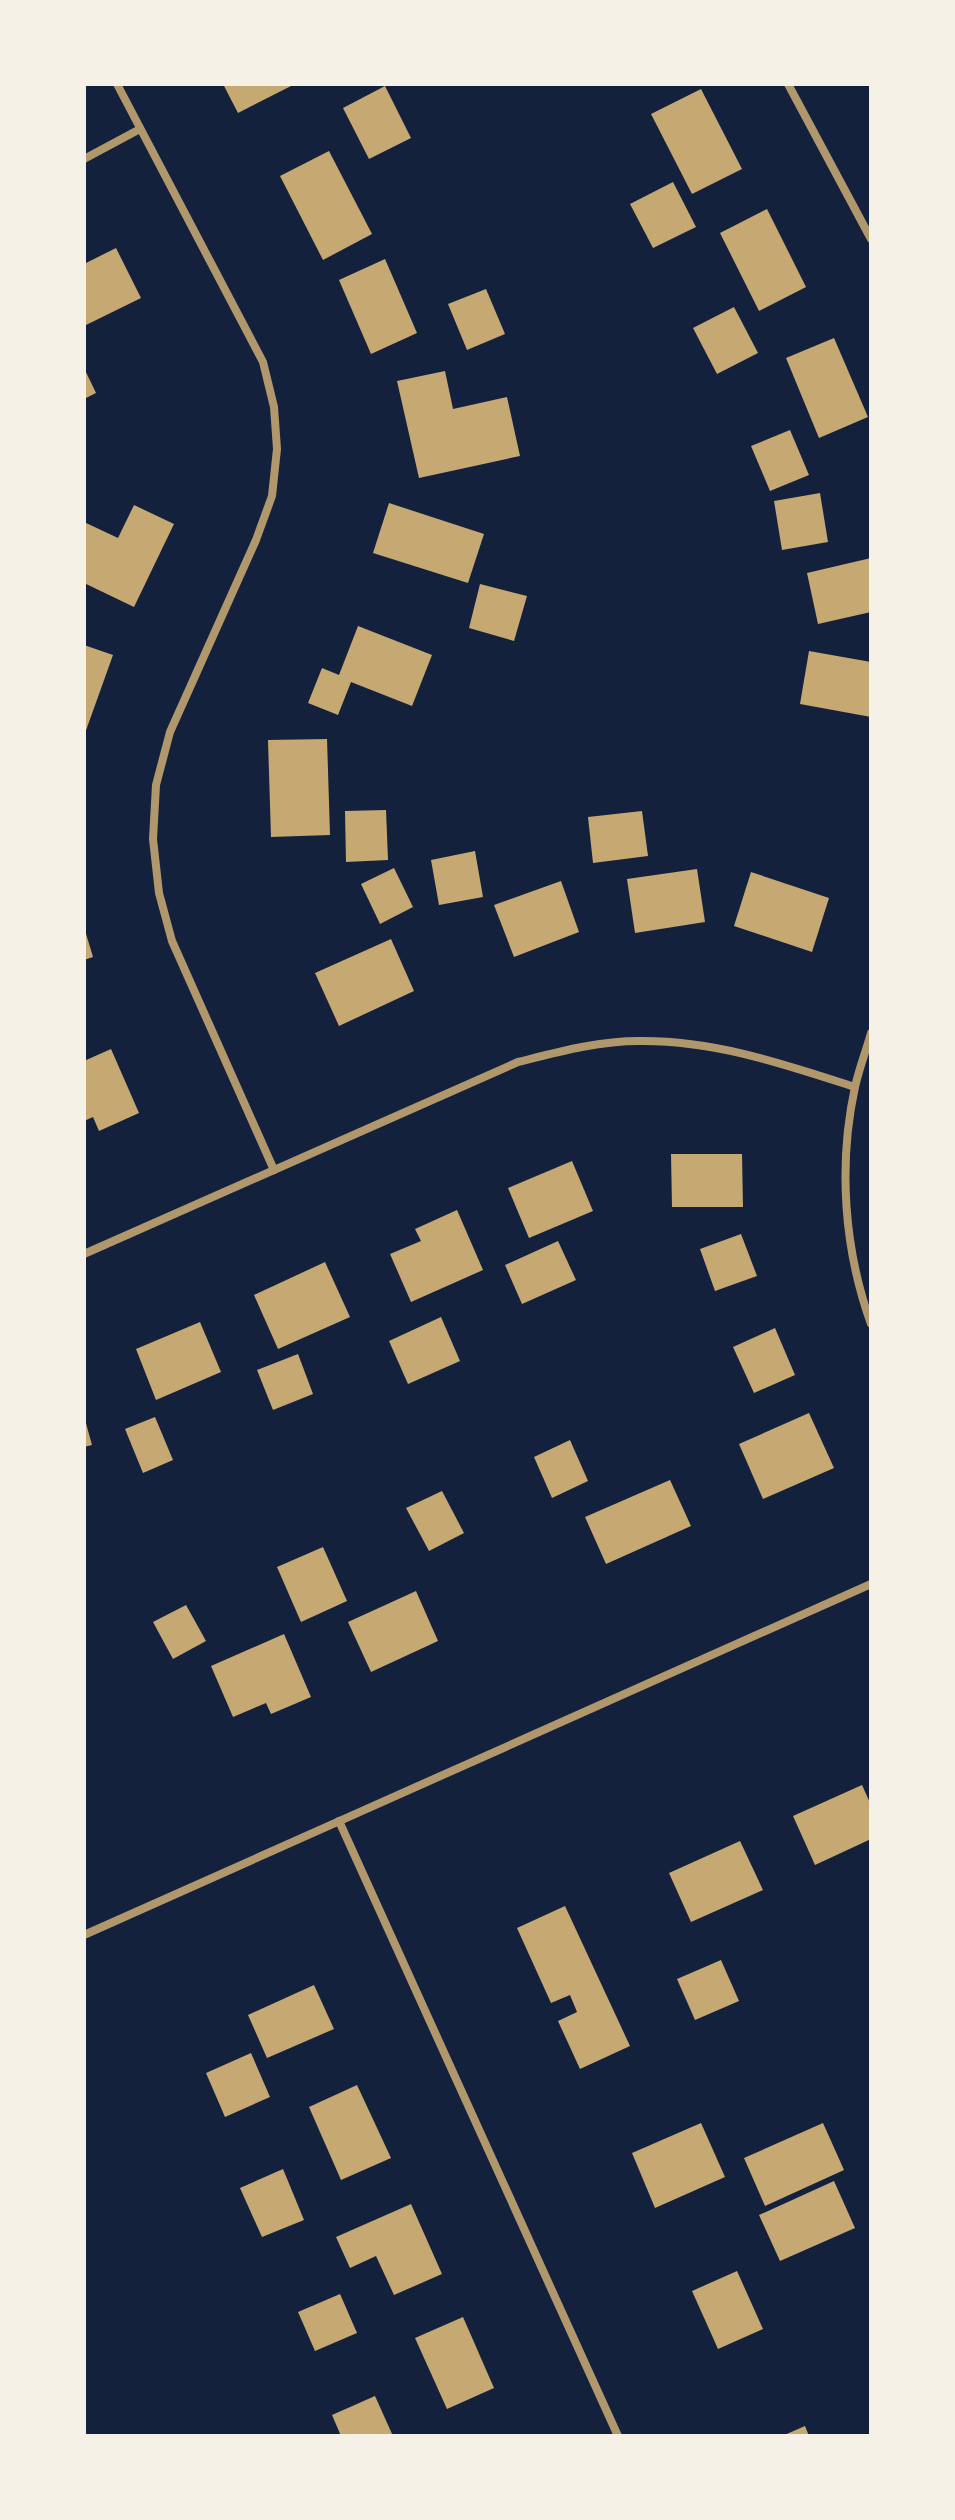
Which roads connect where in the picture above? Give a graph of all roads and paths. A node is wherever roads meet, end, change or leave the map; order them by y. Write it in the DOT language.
graph roads {
  1 [pos="117,84"];
  2 [pos="788,84"];
  3 [pos="140,129"];
  4 [pos="84,159"];
  5 [pos="871,239"];
  6 [pos="871,1033"];
  7 [pos="855,1087"];
  8 [pos="274,1170"];
  9 [pos="84,1254"];
  10 [pos="871,1324"];
  11 [pos="871,1584"];
  12 [pos="339,1821"];
  13 [pos="84,1935"];
  14 [pos="618,2436"];
  1 -- 3 [label="street"];
  2 -- 5 [label="street"];
  3 -- 4 [label="street"];
  3 -- 8 [label="street"];
  6 -- 7 [label="street"];
  7 -- 8 [label="street"];
  7 -- 10 [label="street"];
  8 -- 9 [label="street"];
  11 -- 12 [label="street"];
  12 -- 13 [label="street"];
  12 -- 14 [label="street"];
}
